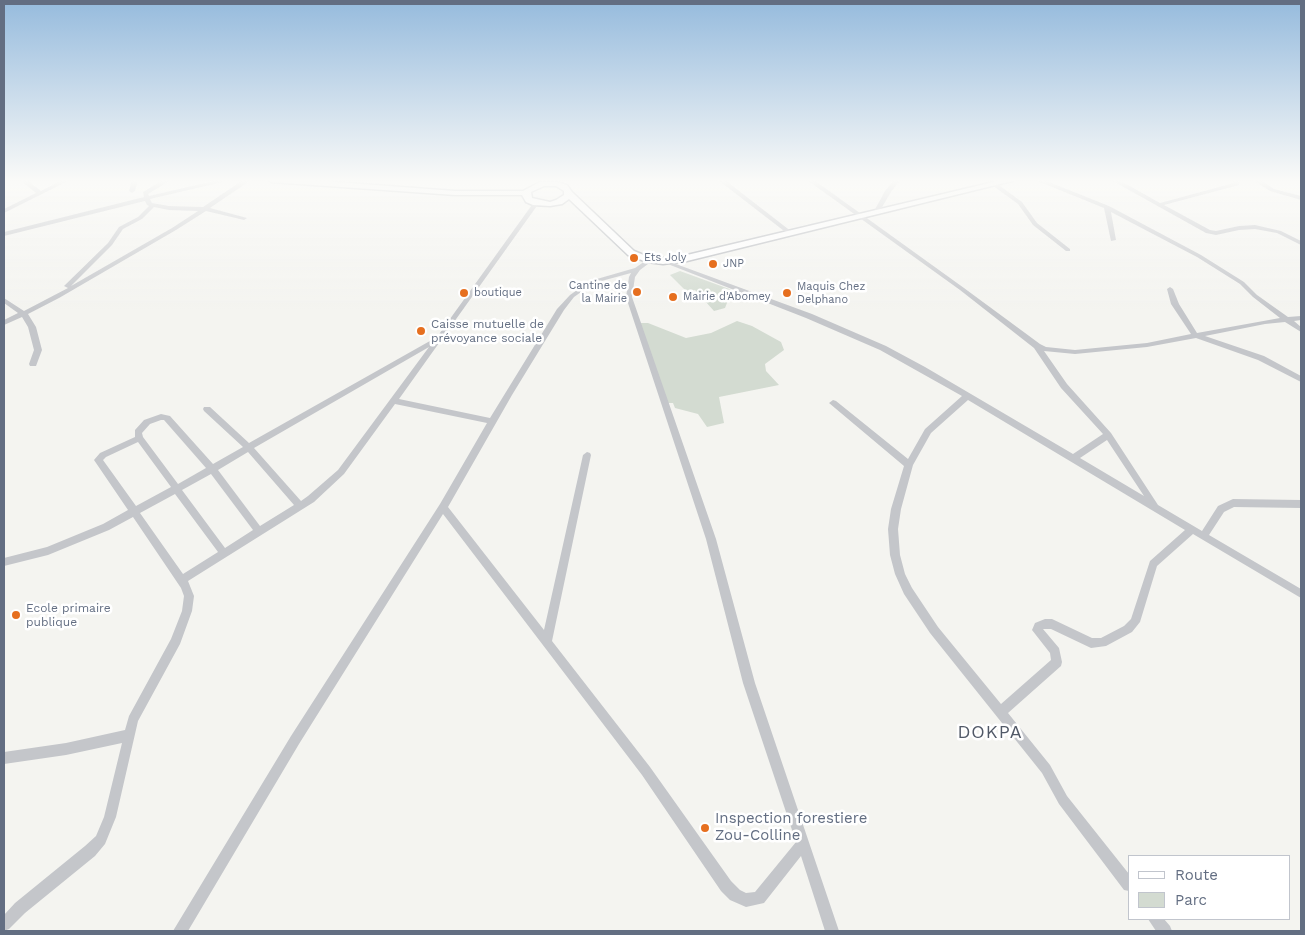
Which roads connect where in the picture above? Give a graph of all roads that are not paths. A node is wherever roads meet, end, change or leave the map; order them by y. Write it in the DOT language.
graph roads {
  1 [pos="46,224"];
  2 [pos="129,224"];
  3 [pos="181,224"];
  4 [pos="521,224"];
  5 [pos="600,224"];
  6 [pos="778,224"];
  7 [pos="830,224"];
  8 [pos="872,224"];
  9 [pos="1035,224"];
  10 [pos="1111,224"];
  11 [pos="1139,224"];
  12 [pos="1192,224"];
  13 [pos="790,233"];
  14 [pos="4,234"];
  15 [pos="1113,240"];
  16 [pos="1301,243"];
  17 [pos="1068,250"];
  18 [pos="650,260"];
  19 [pos="663,261"];
  20 [pos="637,269"];
  21 [pos="1170,289"];
  22 [pos="57,297"];
  23 [pos="4,300"];
  24 [pos="24,314"];
  25 [pos="1301,318"];
  26 [pos="1290,320"];
  27 [pos="4,324"];
  28 [pos="1301,330"];
  29 [pos="1196,335"];
  30 [pos="442,336"];
  31 [pos="1037,346"];
  32 [pos="1075,352"];
  33 [pos="33,364"];
  34 [pos="1052,367"];
  35 [pos="1301,379"];
  36 [pos="967,396"];
  37 [pos="395,401"];
  38 [pos="833,403"];
  39 [pos="207,409"];
  40 [pos="493,420"];
  41 [pos="1108,435"];
  42 [pos="139,438"];
  43 [pos="249,448"];
  44 [pos="587,454"];
  45 [pos="1074,458"];
  46 [pos="909,465"];
  47 [pos="212,470"];
  48 [pos="177,488"];
  49 [pos="1301,504"];
  50 [pos="300,506"];
  51 [pos="1156,506"];
  52 [pos="443,507"];
  53 [pos="133,512"];
  54 [pos="1191,530"];
  55 [pos="259,531"];
  56 [pos="1203,537"];
  57 [pos="223,552"];
  58 [pos="4,562"];
  59 [pos="182,580"];
  60 [pos="1301,594"];
  61 [pos="547,642"];
  62 [pos="1002,711"];
  63 [pos="130,735"];
  64 [pos="4,758"];
  65 [pos="802,844"];
  66 [pos="1128,884"];
  67 [pos="1155,920"];
  68 [pos="4,924"];
  69 [pos="180,931"];
  70 [pos="832,931"];
  71 [pos="1165,931"];
  1 -- 14 [label="street"];
  2 -- 22 [label="street"];
  3 -- 22 [label="street"];
  4 -- 30 [label="street"];
  5 -- 18 [label="street"];
  6 -- 13 [label="street"];
  7 -- 13 [label="street"];
  8 -- 31 [label="street"];
  9 -- 17 [label="street"];
  10 -- 15 [label="street"];
  11 -- 26 [label="street"];
  12 -- 16 [label="street"];
  13 -- 19 [label="street"];
  18 -- 19 [label="street"];
  18 -- 20 [label="street"];
  19 -- 36 [label="street"];
  20 -- 40 [label="street"];
  20 -- 65 [label="street"];
  21 -- 29 [label="street"];
  22 -- 24 [label="street"];
  23 -- 24 [label="street"];
  24 -- 27 [label="street"];
  24 -- 33 [label="street"];
  25 -- 26 [label="street"];
  26 -- 28 [label="street"];
  26 -- 29 [label="street"];
  29 -- 32 [label="street"];
  29 -- 35 [label="street"];
  30 -- 37 [label="street"];
  30 -- 43 [label="street"];
  31 -- 32 [label="street"];
  31 -- 34 [label="street"];
  32 -- 34 [label="street"];
  34 -- 41 [label="street"];
  36 -- 45 [label="street"];
  36 -- 46 [label="street"];
  37 -- 40 [label="street"];
  37 -- 50 [label="street"];
  38 -- 46 [label="street"];
  39 -- 43 [label="street"];
  40 -- 52 [label="street"];
  41 -- 45 [label="street"];
  41 -- 51 [label="street"];
  42 -- 47 [label="street"];
  42 -- 48 [label="street"];
  42 -- 53 [label="street"];
  43 -- 47 [label="street"];
  43 -- 50 [label="street"];
  44 -- 61 [label="street"];
  45 -- 51 [label="street"];
  46 -- 62 [label="street"];
  47 -- 48 [label="street"];
  47 -- 55 [label="street"];
  48 -- 53 [label="street"];
  48 -- 57 [label="street"];
  49 -- 56 [label="street"];
  50 -- 55 [label="street"];
  51 -- 54 [label="street"];
  52 -- 61 [label="street"];
  52 -- 69 [label="street"];
  53 -- 58 [label="street"];
  53 -- 59 [label="street"];
  54 -- 56 [label="street"];
  54 -- 62 [label="street"];
  55 -- 57 [label="street"];
  56 -- 60 [label="street"];
  57 -- 59 [label="street"];
  59 -- 63 [label="street"];
  61 -- 65 [label="street"];
  62 -- 66 [label="street"];
  63 -- 64 [label="street"];
  63 -- 68 [label="street"];
  65 -- 70 [label="street"];
  67 -- 71 [label="street"];
}
